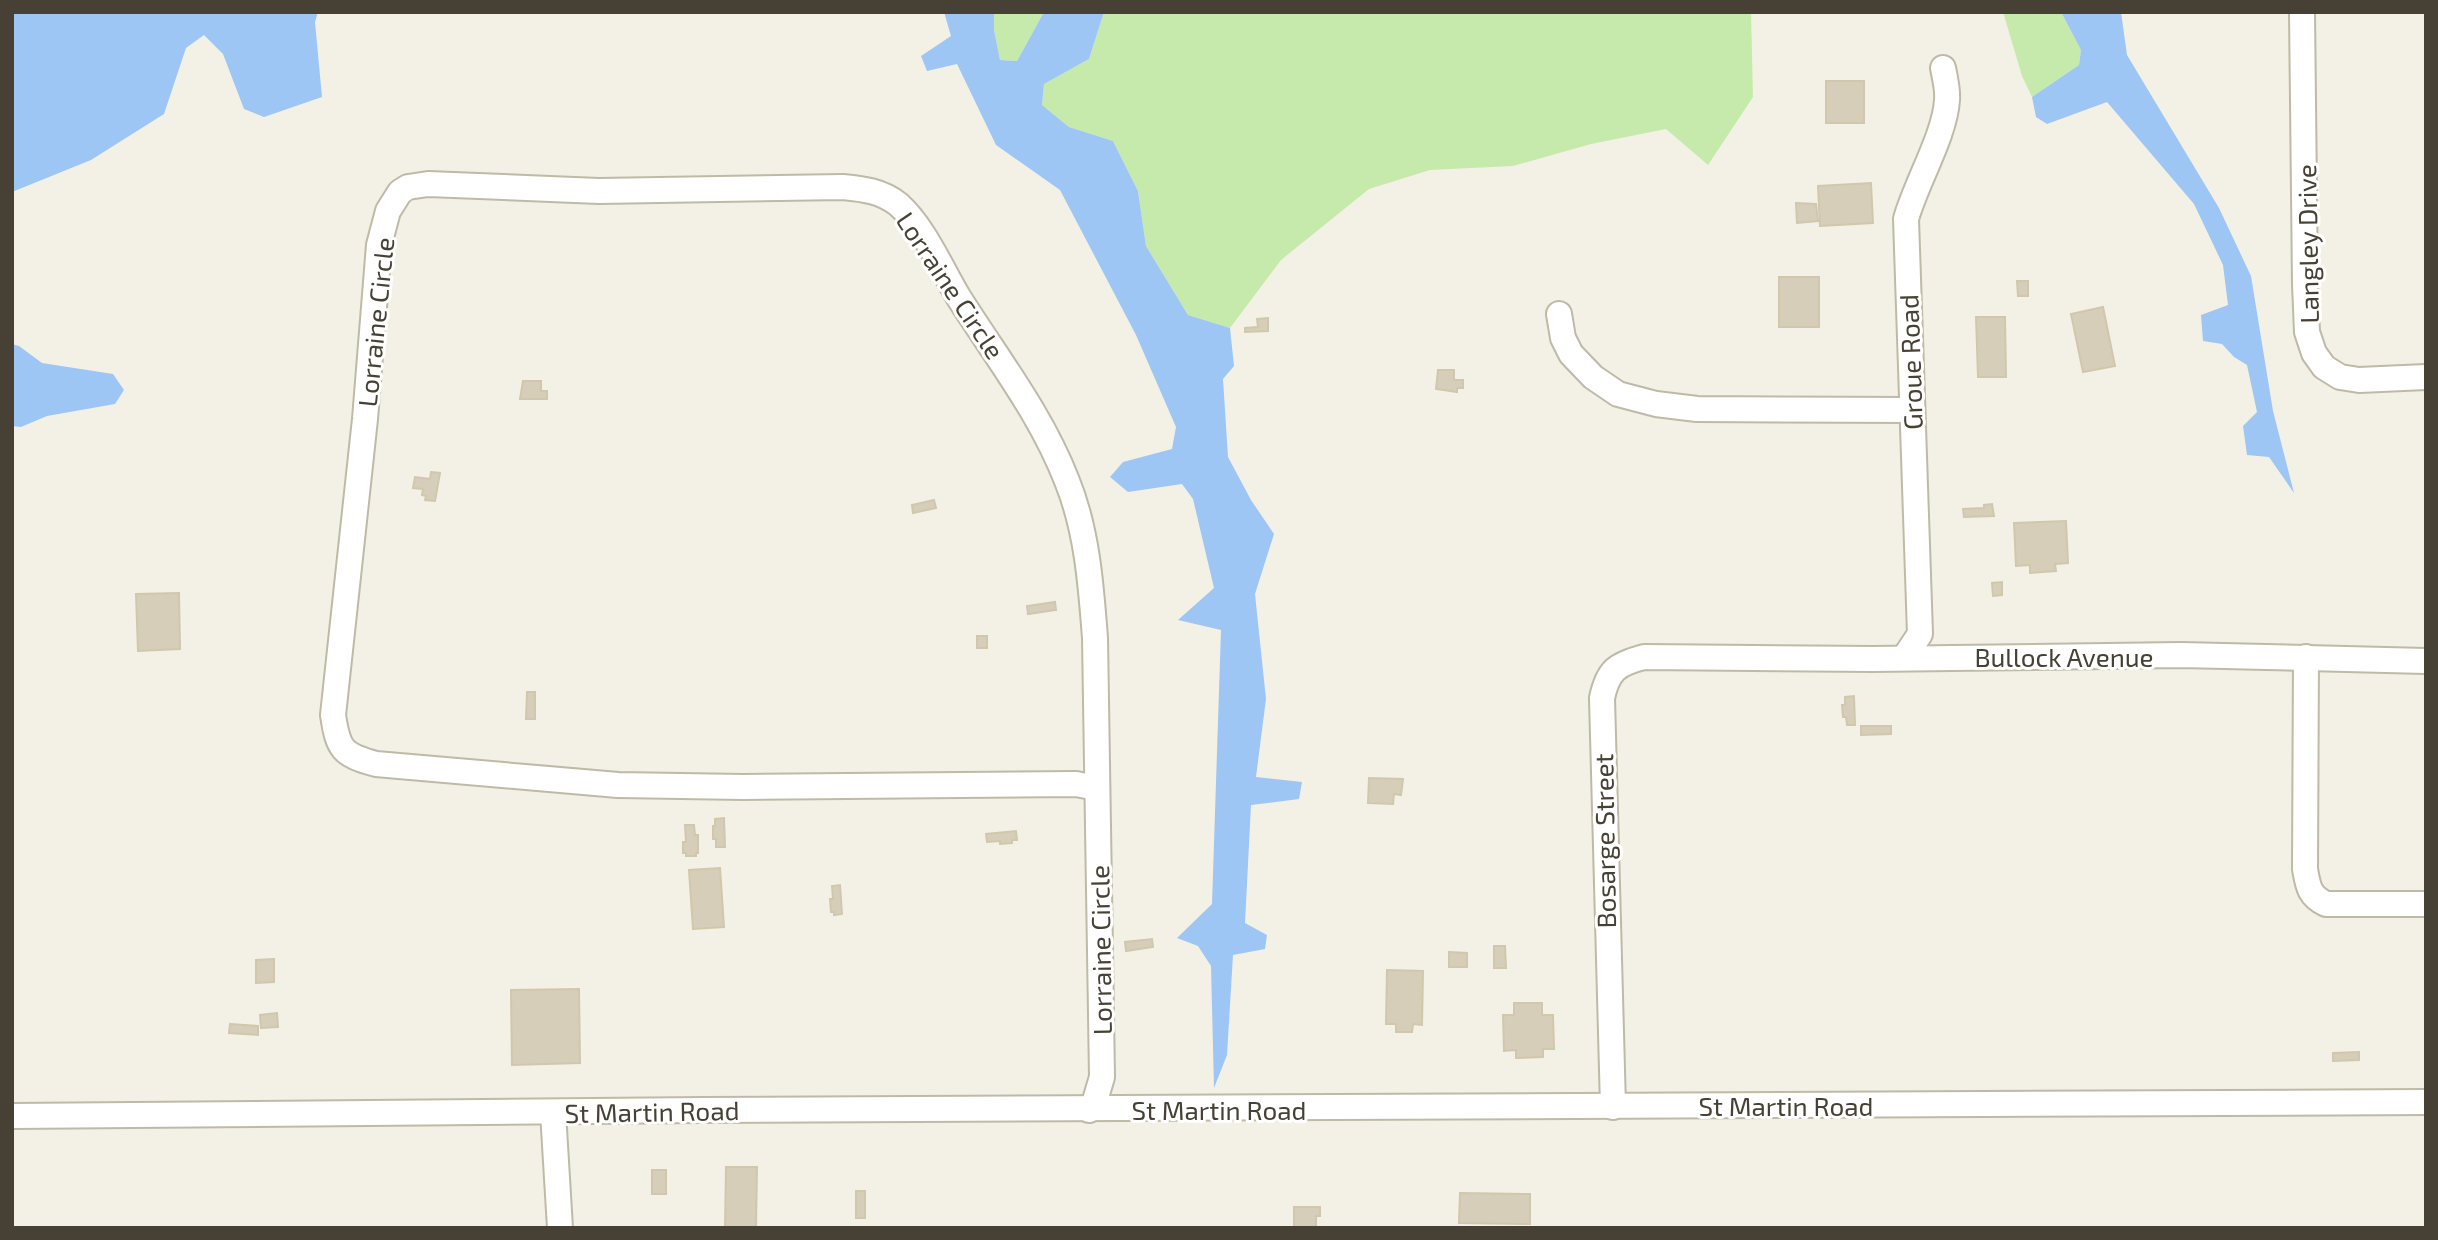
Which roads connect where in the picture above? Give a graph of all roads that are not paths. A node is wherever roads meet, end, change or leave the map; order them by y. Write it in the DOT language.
graph roads {
  1 [pos="2302,12"];
  2 [pos="1943,68"];
  3 [pos="1559,314"];
  4 [pos="2426,377"];
  5 [pos="1912,410"];
  6 [pos="1703,657"];
  7 [pos="2306,657"];
  8 [pos="1905,658"];
  9 [pos="2426,660"];
  10 [pos="1097,788"];
  11 [pos="2426,904"];
  12 [pos="2426,1102"];
  13 [pos="1613,1107"];
  14 [pos="1089,1110"];
  15 [pos="553,1112"];
  16 [pos="12,1116"];
  17 [pos="560,1228"];
  1 -- 4 [label="street, Langley Drive"];
  2 -- 5 [label="street, Groue Road"];
  3 -- 5 [label="street"];
  5 -- 8 [label="street, Groue Road"];
  6 -- 8 [label="street, Bullock Avenue"];
  6 -- 13 [label="street, Bosarge Street"];
  7 -- 8 [label="street, Bullock Avenue"];
  7 -- 9 [label="street, Bullock Avenue"];
  7 -- 11 [label="street"];
  10 -- 10 [label="street, Lorraine Circle"];
  10 -- 14 [label="street, Lorraine Circle"];
  12 -- 13 [label="street, St Martin Road"];
  13 -- 14 [label="street, St Martin Road"];
  14 -- 15 [label="street, St Martin Road"];
  15 -- 16 [label="street, St Martin Road"];
  15 -- 17 [label="street"];
}
